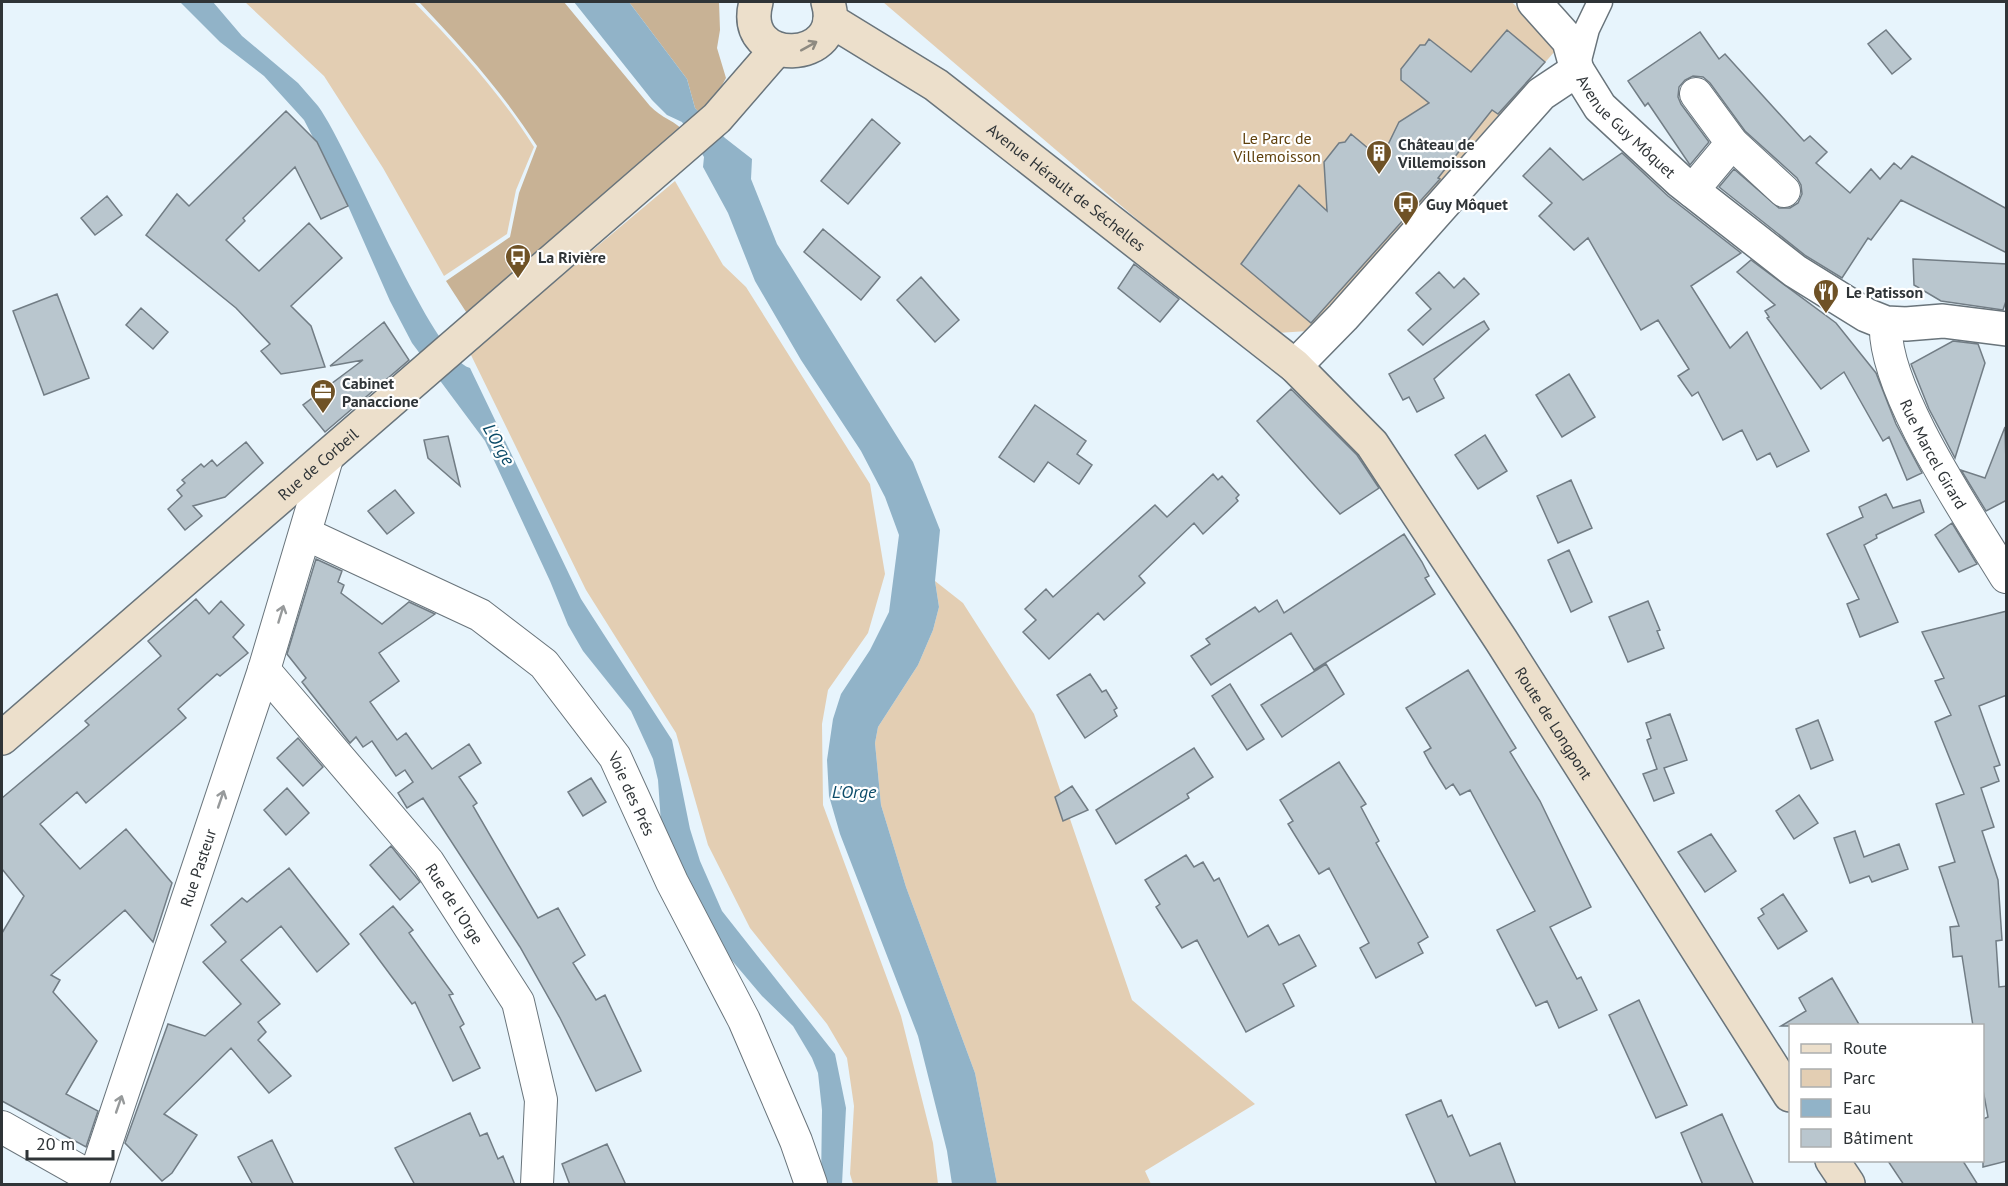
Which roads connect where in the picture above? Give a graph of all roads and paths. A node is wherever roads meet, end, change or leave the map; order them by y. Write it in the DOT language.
graph roads {
  1 [pos="756,2"];
  2 [pos="1534,2"];
  3 [pos="1600,2"];
  4 [pos="829,11"];
  5 [pos="776,50"];
  6 [pos="1577,70"];
  7 [pos="1696,94"];
  8 [pos="1732,143"];
  9 [pos="1692,191"];
  10 [pos="1784,191"];
  11 [pos="1886,323"];
  12 [pos="2007,329"];
  13 [pos="1295,366"];
  14 [pos="328,455"];
  15 [pos="306,534"];
  16 [pos="2007,577"];
  17 [pos="264,670"];
  18 [pos="2,738"];
  19 [pos="1789,1092"];
  20 [pos="2,1127"];
  21 [pos="1833,1162"];
  22 [pos="537,1185"];
  23 [pos="811,1185"];
  24 [pos="1848,1185"];
  1 -- 5 [label="main road"];
  2 -- 6 [label="street"];
  3 -- 6 [label="street"];
  5 -- 4 [label="main road, one-way"];
  4 -- 13 [label="main road, Avenue Hérault de Séchelles"];
  5 -- 14 [label="main road, Rue de Corbeil"];
  6 -- 9 [label="street, Avenue Guy Môquet"];
  6 -- 13 [label="street, Avenue Guy Môquet"];
  7 -- 8 [label="street"];
  8 -- 9 [label="street"];
  8 -- 10 [label="street"];
  9 -- 11 [label="street, Avenue Guy Môquet"];
  11 -- 12 [label="street, Avenue Guy Môquet"];
  11 -- 16 [label="street, Rue Marcel Girard"];
  13 -- 19 [label="main road, Route de Longpont"];
  14 -- 15 [label="street, Rue Pasteur"];
  14 -- 18 [label="main road, Rue de Corbeil"];
  17 -- 15 [label="street, Rue Pasteur, one-way"];
  15 -- 23 [label="street, Voie des Prés"];
  20 -- 17 [label="street, Rue Pasteur, one-way"];
  17 -- 22 [label="street, Rue de l'Orge"];
  21 -- 24 [label="main road"];
}
